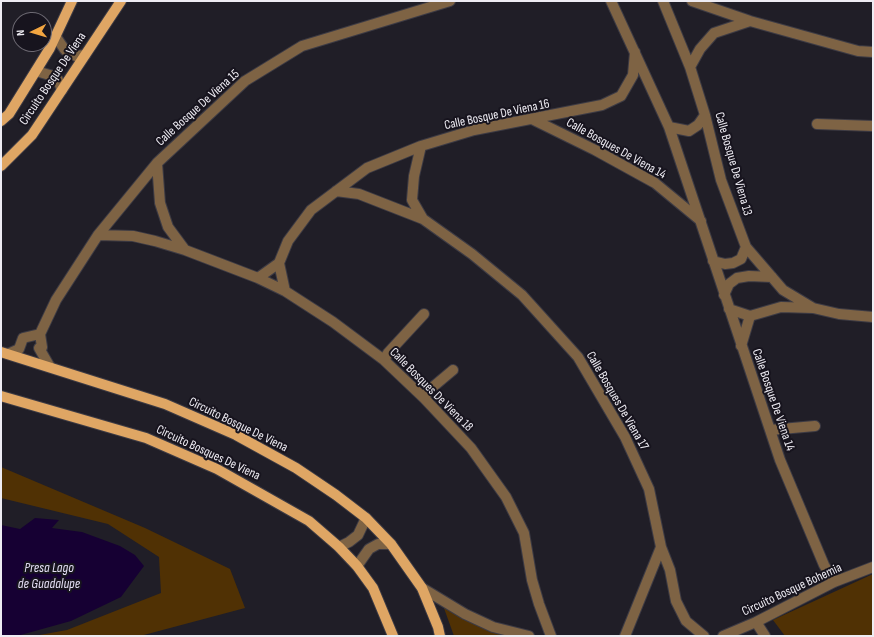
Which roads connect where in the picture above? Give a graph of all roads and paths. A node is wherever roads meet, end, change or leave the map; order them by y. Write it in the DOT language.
graph roads {
  1 [pos="72,1"];
  2 [pos="121,1"];
  3 [pos="450,1"];
  4 [pos="611,1"];
  5 [pos="663,1"];
  6 [pos="692,1"];
  7 [pos="750,21"];
  8 [pos="56,37"];
  9 [pos="635,50"];
  10 [pos="873,52"];
  11 [pos="85,55"];
  12 [pos="690,67"];
  13 [pos="36,71"];
  14 [pos="62,90"];
  15 [pos="705,115"];
  16 [pos="534,120"];
  17 [pos="1,121"];
  18 [pos="817,124"];
  19 [pos="873,126"];
  20 [pos="670,127"];
  21 [pos="421,146"];
  22 [pos="157,163"];
  23 [pos="1,166"];
  24 [pos="336,191"];
  25 [pos="423,219"];
  26 [pos="701,220"];
  27 [pos="98,235"];
  28 [pos="746,247"];
  29 [pos="185,250"];
  30 [pos="713,261"];
  31 [pos="279,264"];
  32 [pos="772,277"];
  33 [pos="258,278"];
  34 [pos="783,290"];
  35 [pos="285,292"];
  36 [pos="724,295"];
  37 [pos="781,307"];
  38 [pos="813,308"];
  39 [pos="729,309"];
  40 [pos="424,314"];
  41 [pos="750,316"];
  42 [pos="873,317"];
  43 [pos="40,334"];
  44 [pos="741,346"];
  45 [pos="4,354"];
  46 [pos="384,360"];
  47 [pos="50,367"];
  48 [pos="453,370"];
  49 [pos="1,396"];
  50 [pos="424,398"];
  51 [pos="815,426"];
  52 [pos="770,430"];
  53 [pos="366,518"];
  54 [pos="391,544"];
  55 [pos="339,547"];
  56 [pos="660,547"];
  57 [pos="356,566"];
  58 [pos="873,568"];
  59 [pos="834,582"];
  60 [pos="422,588"];
  61 [pos="756,622"];
  62 [pos="492,632"];
  63 [pos="393,636"];
  64 [pos="440,636"];
  65 [pos="529,636"];
  66 [pos="551,636"];
  67 [pos="625,636"];
  68 [pos="704,636"];
  69 [pos="723,636"];
  70 [pos="765,636"];
  1 -- 8 [label="main road"];
  2 -- 11 [label="main road, Circuito Bosque De Viena"];
  3 -- 22 [label="street, Calle Bosque De Viena 15"];
  4 -- 9 [label="street"];
  5 -- 12 [label="street, Calle Bosque De Viena 13"];
  6 -- 7 [label="street"];
  7 -- 10 [label="street"];
  7 -- 12 [label="street"];
  8 -- 11 [label="street"];
  8 -- 13 [label="main road"];
  9 -- 16 [label="street, Calle Bosque De Viena 16"];
  9 -- 20 [label="street"];
  11 -- 14 [label="main road, Circuito Bosque De Viena"];
  12 -- 15 [label="street, Calle Bosque De Viena 13"];
  13 -- 14 [label="street"];
  13 -- 17 [label="main road"];
  14 -- 23 [label="main road, Circuito Bosque De Viena"];
  15 -- 20 [label="street"];
  15 -- 28 [label="street, Calle Bosque De Viena 13"];
  16 -- 21 [label="street, Calle Bosque De Viena 16"];
  16 -- 26 [label="street, Calle Bosques De Viena 14"];
  18 -- 19 [label="street"];
  20 -- 26 [label="street"];
  21 -- 24 [label="street, Calle Bosque De Viena 16"];
  21 -- 25 [label="street, Calle Bosques De Viena 17"];
  22 -- 27 [label="street, Calle Bosque De Viena 15"];
  22 -- 29 [label="street"];
  24 -- 25 [label="street"];
  24 -- 31 [label="street, Calle Bosque De Viena 16"];
  25 -- 56 [label="street, Calle Bosques De Viena 17"];
  26 -- 30 [label="street, Calle Bosque De Viena 14"];
  27 -- 29 [label="street, Calle Bosques De Viena 18"];
  27 -- 43 [label="street, Calle Bosque De Viena 15"];
  28 -- 30 [label="street"];
  28 -- 32 [label="street, Calle Bosque De Viena 13"];
  29 -- 33 [label="street, Calle Bosques De Viena 18"];
  30 -- 36 [label="street, Calle Bosque De Viena 14"];
  31 -- 33 [label="street"];
  31 -- 35 [label="street"];
  32 -- 34 [label="street, Calle Bosque De Viena 13"];
  32 -- 36 [label="street"];
  33 -- 35 [label="street, Calle Bosques De Viena 18"];
  34 -- 37 [label="street"];
  34 -- 38 [label="street, Calle Bosque De Viena 13"];
  35 -- 46 [label="street, Calle Bosques De Viena 18"];
  36 -- 39 [label="street, Calle Bosque De Viena 14"];
  37 -- 38 [label="street"];
  37 -- 41 [label="street"];
  38 -- 42 [label="street"];
  39 -- 41 [label="street"];
  39 -- 44 [label="street, Calle Bosque De Viena 14"];
  40 -- 46 [label="street"];
  41 -- 44 [label="street"];
  43 -- 45 [label="street"];
  43 -- 47 [label="street"];
  44 -- 52 [label="street, Calle Bosque De Viena 14"];
  45 -- 47 [label="main road, Circuito Bosque De Viena"];
  46 -- 50 [label="street, Calle Bosques De Viena 18"];
  47 -- 53 [label="main road, Circuito Bosque De Viena"];
  48 -- 50 [label="street"];
  49 -- 55 [label="main road, Circuito Bosques De Viena"];
  50 -- 66 [label="street, Calle Bosques De Viena 18"];
  51 -- 52 [label="street"];
  52 -- 59 [label="street, Calle Bosque De Viena 14"];
  53 -- 54 [label="main road, Circuito Bosque De Viena"];
  53 -- 55 [label="street"];
  54 -- 57 [label="street"];
  54 -- 60 [label="main road, Circuito Bosque De Viena"];
  55 -- 57 [label="main road, Circuito Bosques De Viena"];
  56 -- 67 [label="street"];
  56 -- 68 [label="street, Calle Bosques De Viena 17"];
  57 -- 63 [label="main road, Circuito Bosques De Viena"];
  58 -- 59 [label="street, Circuito Bosque Bohemia"];
  59 -- 61 [label="street, Circuito Bosque Bohemia"];
  60 -- 62 [label="street"];
  60 -- 64 [label="main road, Circuito Bosque De Viena"];
  61 -- 69 [label="street, Circuito Bosque Bohemia"];
  61 -- 70 [label="street"];
  62 -- 65 [label="street"];
}
